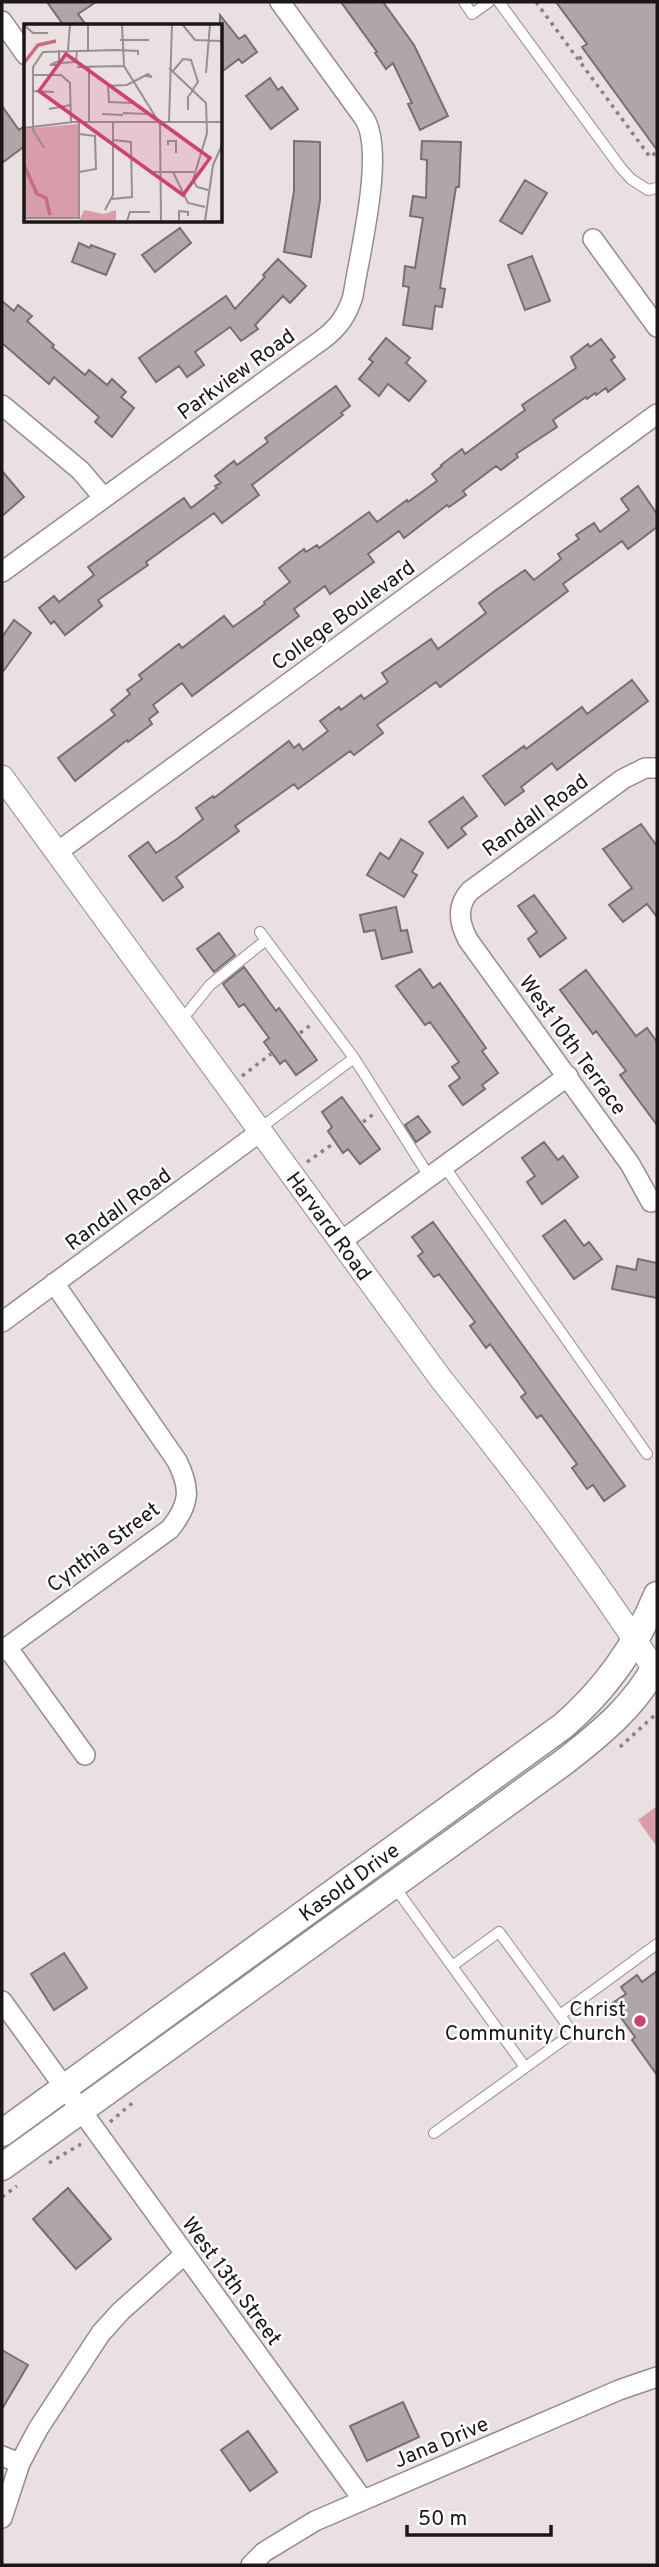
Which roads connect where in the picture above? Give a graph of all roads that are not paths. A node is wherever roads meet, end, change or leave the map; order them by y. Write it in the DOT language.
graph roads {
  1 [pos="280,2"];
  2 [pos="464,2"];
  3 [pos="489,2"];
  4 [pos="499,2"];
  5 [pos="2,21"];
  6 [pos="24,52"];
  7 [pos="657,188"];
  8 [pos="593,239"];
  9 [pos="657,327"];
  10 [pos="2,405"];
  11 [pos="657,414"];
  12 [pos="104,498"];
  13 [pos="2,572"];
  14 [pos="655,767"];
  15 [pos="2,777"];
  16 [pos="56,853"];
  17 [pos="460,915"];
  18 [pos="178,1020"];
  19 [pos="354,1058"];
  20 [pos="568,1076"];
  21 [pos="259,1131"];
  22 [pos="437,1171"];
  23 [pos="651,1202"];
  24 [pos="340,1242"];
  25 [pos="54,1283"];
  26 [pos="2,1322"];
  27 [pos="647,1454"];
  28 [pos="657,1595"];
  29 [pos="635,1640"];
  30 [pos="5,1649"];
  31 [pos="656,1668"];
  32 [pos="85,1755"];
  33 [pos="393,1884"];
  34 [pos="657,1944"];
  35 [pos="452,1966"];
  36 [pos="2,2001"];
  37 [pos="559,2015"];
  38 [pos="525,2067"];
  39 [pos="64,2088"];
  40 [pos="81,2110"];
  41 [pos="2,2133"];
  42 [pos="434,2133"];
  43 [pos="2,2167"];
  44 [pos="185,2254"];
  45 [pos="657,2377"];
  46 [pos="2,2456"];
  47 [pos="20,2463"];
  48 [pos="363,2501"];
  49 [pos="2,2518"];
  50 [pos="251,2565"];
  1 -- 12 [label="street, Parkview Road"];
  2 -- 3 [label="lane"];
  4 -- 7 [label="lane"];
  5 -- 6 [label="street"];
  8 -- 9 [label="street"];
  10 -- 12 [label="street"];
  11 -- 16 [label="street, College Boulevard"];
  12 -- 13 [label="street, Parkview Road"];
  14 -- 17 [label="street, Randall Road"];
  15 -- 16 [label="street, Harvard Road"];
  16 -- 18 [label="street, Harvard Road"];
  17 -- 20 [label="street, West 10th Terrace"];
  18 -- 19 [label="lane"];
  18 -- 21 [label="street, Harvard Road"];
  19 -- 21 [label="lane"];
  19 -- 22 [label="lane"];
  20 -- 22 [label="street"];
  20 -- 23 [label="street, West 10th Terrace"];
  21 -- 24 [label="street, Harvard Road"];
  21 -- 25 [label="street, Randall Road"];
  22 -- 24 [label="street"];
  22 -- 27 [label="lane"];
  24 -- 29 [label="street, Harvard Road"];
  25 -- 26 [label="street, Randall Road"];
  25 -- 30 [label="street, Cynthia Street"];
  28 -- 29 [label="main road, Kasold Drive"];
  29 -- 31 [label="street, Harvard Road"];
  29 -- 39 [label="main road, Kasold Drive"];
  30 -- 32 [label="street"];
  31 -- 33 [label="main road, Kasold Drive"];
  33 -- 35 [label="lane"];
  33 -- 40 [label="main road, Kasold Drive"];
  34 -- 37 [label="lane"];
  35 -- 37 [label="lane"];
  35 -- 38 [label="lane"];
  36 -- 39 [label="street, West 13th Street"];
  37 -- 38 [label="lane"];
  38 -- 42 [label="lane"];
  39 -- 40 [label="street, West 13th Street"];
  39 -- 41 [label="main road, Kasold Drive"];
  40 -- 43 [label="main road, Kasold Drive"];
  40 -- 44 [label="street, West 13th Street"];
  44 -- 47 [label="street"];
  44 -- 48 [label="street, West 13th Street"];
  45 -- 48 [label="street, Jana Drive"];
  46 -- 47 [label="street"];
  47 -- 49 [label="street"];
  48 -- 50 [label="street, Jana Drive"];
}
